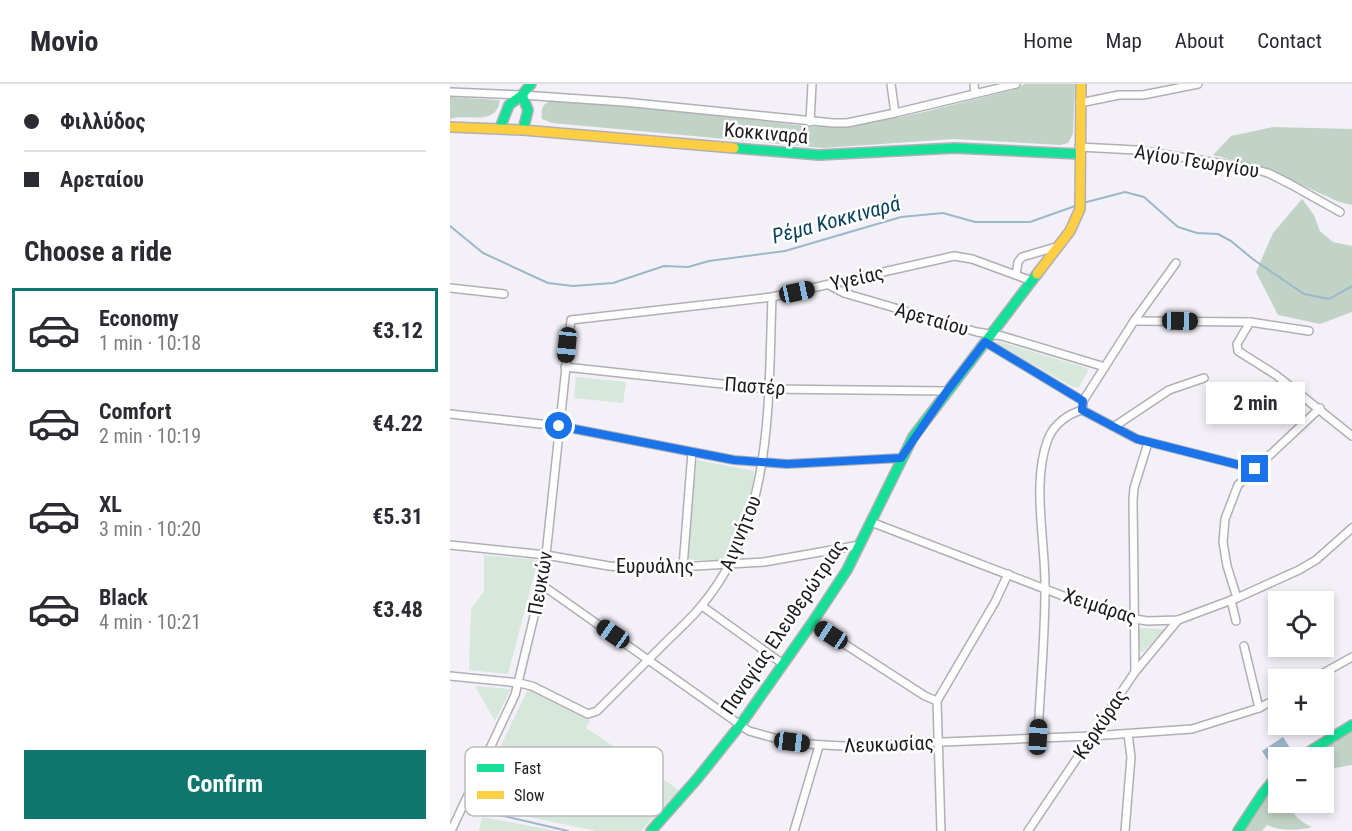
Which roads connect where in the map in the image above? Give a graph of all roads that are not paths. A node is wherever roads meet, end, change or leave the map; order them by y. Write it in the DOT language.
graph roads {
  1 [pos="531,84"];
  2 [pos="812,84"];
  3 [pos="891,84"];
  4 [pos="974,84"];
  5 [pos="1016,84"];
  6 [pos="1081,84"];
  7 [pos="1198,84"];
  8 [pos="450,92"];
  9 [pos="975,93"];
  10 [pos="522,95"];
  11 [pos="1080,103"];
  12 [pos="895,113"];
  13 [pos="810,122"];
  14 [pos="450,128"];
  15 [pos="500,128"];
  16 [pos="524,130"];
  17 [pos="1079,151"];
  18 [pos="1340,212"];
  19 [pos="1059,246"];
  20 [pos="1176,263"];
  21 [pos="1016,275"];
  22 [pos="1032,281"];
  23 [pos="829,285"];
  24 [pos="450,288"];
  25 [pos="504,294"];
  26 [pos="772,297"];
  27 [pos="571,320"];
  28 [pos="1134,321"];
  29 [pos="1250,322"];
  30 [pos="1309,331"];
  31 [pos="988,339"];
  32 [pos="565,367"];
  33 [pos="1105,367"];
  34 [pos="1204,378"];
  35 [pos="768,389"];
  36 [pos="947,391"];
  37 [pos="1083,401"];
  38 [pos="1320,408"];
  39 [pos="1082,410"];
  40 [pos="450,414"];
  41 [pos="559,426"];
  42 [pos="1115,426"];
  43 [pos="1352,436"];
  44 [pos="1148,443"];
  45 [pos="692,452"];
  46 [pos="901,458"];
  47 [pos="763,463"];
  48 [pos="1255,469"];
  49 [pos="871,522"];
  50 [pos="1352,528"];
  51 [pos="450,545"];
  52 [pos="860,545"];
  53 [pos="546,555"];
  54 [pos="731,564"];
  55 [pos="683,567"];
  56 [pos="1008,574"];
  57 [pos="542,585"];
  58 [pos="1045,588"];
  59 [pos="1234,599"];
  60 [pos="702,606"];
  61 [pos="1133,619"];
  62 [pos="1178,620"];
  63 [pos="1236,621"];
  64 [pos="812,623"];
  65 [pos="1244,646"];
  66 [pos="1352,657"];
  67 [pos="649,659"];
  68 [pos="783,663"];
  69 [pos="1331,669"];
  70 [pos="1135,672"];
  71 [pos="450,676"];
  72 [pos="519,683"];
  73 [pos="937,701"];
  74 [pos="1268,703"];
  75 [pos="1259,708"];
  76 [pos="741,724"];
  77 [pos="1352,725"];
  78 [pos="1128,734"];
  79 [pos="1092,736"];
  80 [pos="1038,737"];
  81 [pos="939,742"];
  82 [pos="819,746"];
  83 [pos="492,747"];
  84 [pos="1317,747"];
  85 [pos="1268,787"];
  86 [pos="465,802"];
  87 [pos="451,831"];
  88 [pos="651,831"];
  89 [pos="794,831"];
  90 [pos="941,831"];
  91 [pos="1028,831"];
  92 [pos="1125,831"];
  93 [pos="1238,831"];
  1 -- 10 [label="street"];
  2 -- 13 [label="street"];
  3 -- 12 [label="street"];
  4 -- 9 [label="street"];
  5 -- 9 [label="street"];
  6 -- 11 [label="street, Παναγίας Ελευθερώτριας"];
  7 -- 11 [label="street"];
  8 -- 10 [label="street"];
  9 -- 12 [label="street"];
  10 -- 13 [label="street"];
  10 -- 15 [label="street"];
  10 -- 16 [label="street"];
  11 -- 17 [label="street, Παναγίας Ελευθερώτριας"];
  12 -- 13 [label="street"];
  14 -- 15 [label="street, Κοκκιναρά"];
  15 -- 16 [label="street, Κοκκιναρά"];
  16 -- 17 [label="street, Κοκκιναρά"];
  17 -- 18 [label="street, Αγίου Γεωργίου"];
  17 -- 19 [label="street, Παναγίας Ελευθερώτριας"];
  19 -- 21 [label="street"];
  19 -- 22 [label="street, Παναγίας Ελευθερώτριας"];
  20 -- 28 [label="street"];
  21 -- 22 [label="street, Υγείας"];
  21 -- 23 [label="street, Υγείας"];
  22 -- 31 [label="street, Παναγίας Ελευθερώτριας"];
  23 -- 26 [label="street, Υγείας"];
  23 -- 31 [label="street, Αρεταίου"];
  24 -- 25 [label="street"];
  26 -- 27 [label="street, Υγείας"];
  26 -- 35 [label="street, Αιγινήτου"];
  27 -- 32 [label="street, Πευκών"];
  28 -- 29 [label="street"];
  28 -- 33 [label="street"];
  29 -- 30 [label="street"];
  29 -- 38 [label="street"];
  31 -- 33 [label="street, Αρεταίου"];
  31 -- 36 [label="street, Παναγίας Ελευθερώτριας"];
  31 -- 37 [label="street, Αρεταίου"];
  32 -- 35 [label="street, Παστέρ"];
  32 -- 41 [label="street, Πευκών"];
  33 -- 37 [label="street"];
  34 -- 42 [label="street"];
  35 -- 36 [label="street, Παστέρ"];
  35 -- 47 [label="street, Αιγινήτου"];
  36 -- 46 [label="street, Παναγίας Ελευθερώτριας"];
  37 -- 39 [label="street"];
  38 -- 43 [label="street"];
  38 -- 48 [label="street"];
  39 -- 42 [label="street"];
  39 -- 58 [label="street"];
  40 -- 41 [label="street"];
  41 -- 45 [label="street"];
  41 -- 53 [label="street, Πευκών"];
  42 -- 44 [label="street"];
  44 -- 48 [label="street"];
  44 -- 61 [label="street"];
  45 -- 47 [label="street"];
  45 -- 55 [label="street"];
  46 -- 47 [label="street"];
  46 -- 49 [label="street, Παναγίας Ελευθερώτριας"];
  47 -- 54 [label="street, Αιγινήτου"];
  48 -- 59 [label="street"];
  49 -- 52 [label="street, Παναγίας Ελευθερώτριας"];
  49 -- 56 [label="street, Χειμάρας"];
  50 -- 59 [label="street, Χειμάρας"];
  51 -- 53 [label="street, Ευρυάλης"];
  52 -- 54 [label="street, Ευρυάλης"];
  52 -- 64 [label="street, Παναγίας Ελευθερώτριας"];
  53 -- 55 [label="street, Ευρυάλης"];
  53 -- 57 [label="street, Πευκών"];
  54 -- 55 [label="street, Ευρυάλης"];
  54 -- 60 [label="street, Αιγινήτου"];
  56 -- 58 [label="street, Χειμάρας"];
  56 -- 73 [label="street"];
  57 -- 67 [label="street, Λευκωσίας"];
  57 -- 72 [label="street, Πευκών"];
  58 -- 61 [label="street, Χειμάρας"];
  58 -- 80 [label="street"];
  59 -- 62 [label="street, Χειμάρας"];
  59 -- 63 [label="street"];
  60 -- 67 [label="street, Αιγινήτου"];
  60 -- 68 [label="street"];
  61 -- 62 [label="street, Χειμάρας"];
  61 -- 70 [label="street"];
  62 -- 70 [label="street, Κερκύρας"];
  64 -- 68 [label="street, Παναγίας Ελευθερώτριας"];
  64 -- 73 [label="street"];
  65 -- 75 [label="street"];
  66 -- 69 [label="street"];
  67 -- 72 [label="street, Αιγινήτου"];
  67 -- 76 [label="street, Λευκωσίας"];
  68 -- 76 [label="street, Παναγίας Ελευθερώτριας"];
  70 -- 79 [label="street, Κερκύρας"];
  71 -- 72 [label="street"];
  72 -- 83 [label="street, Πευκών"];
  73 -- 81 [label="street"];
  74 -- 75 [label="street, Λευκωσίας"];
  75 -- 78 [label="street, Λευκωσίας"];
  76 -- 82 [label="street, Λευκωσίας"];
  76 -- 88 [label="street, Παναγίας Ελευθερώτριας"];
  77 -- 84 [label="street"];
  78 -- 79 [label="street, Λευκωσίας"];
  78 -- 92 [label="street"];
  79 -- 80 [label="street, Λευκωσίας"];
  79 -- 91 [label="street, Κερκύρας"];
  80 -- 81 [label="street, Λευκωσίας"];
  81 -- 82 [label="street, Λευκωσίας"];
  81 -- 90 [label="street"];
  82 -- 89 [label="street"];
  85 -- 93 [label="street"];
  86 -- 87 [label="street, Πευκών"];
}
